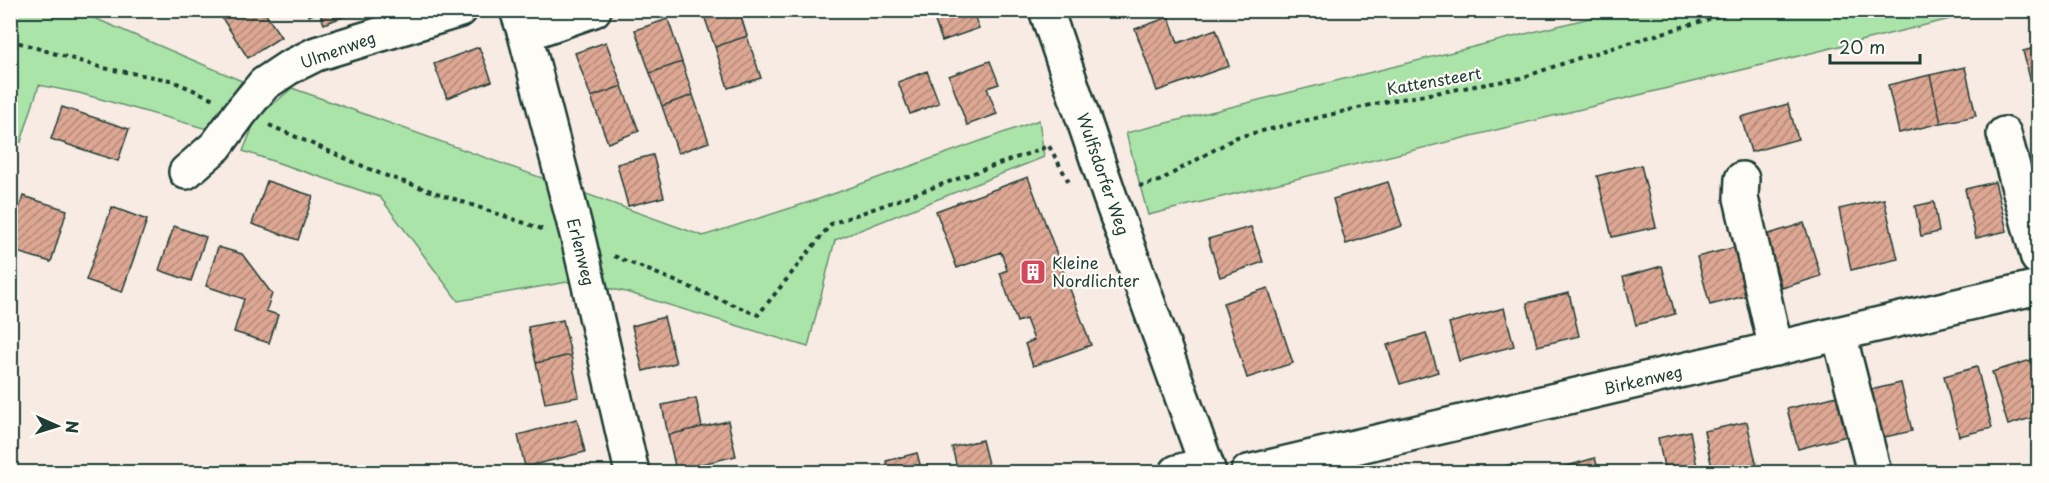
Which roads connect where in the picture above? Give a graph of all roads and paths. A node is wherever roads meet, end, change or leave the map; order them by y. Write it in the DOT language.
graph roads {
  1 [pos="460,10"];
  2 [pos="594,10"];
  3 [pos="1046,10"];
  4 [pos="1739,10"];
  5 [pos="521,22"];
  6 [pos="2004,134"];
  7 [pos="186,172"];
  8 [pos="1742,179"];
  9 [pos="1139,186"];
  10 [pos="2038,258"];
  11 [pos="2038,287"];
  12 [pos="1839,334"];
  13 [pos="1776,349"];
  14 [pos="1197,470"];
  15 [pos="632,472"];
  16 [pos="1248,472"];
  17 [pos="1874,472"];
  1 -- 7 [label="street, Ulmenweg"];
  2 -- 5 [label="street"];
  3 -- 14 [label="street, Wulfsdorfer Weg"];
  4 -- 9 [label="path, Kattensteert"];
  5 -- 15 [label="street, Erlenweg"];
  6 -- 10 [label="street"];
  8 -- 13 [label="street"];
  11 -- 12 [label="street, Birkenweg"];
  12 -- 13 [label="street, Birkenweg"];
  12 -- 17 [label="street"];
  13 -- 16 [label="street, Birkenweg"];
}
